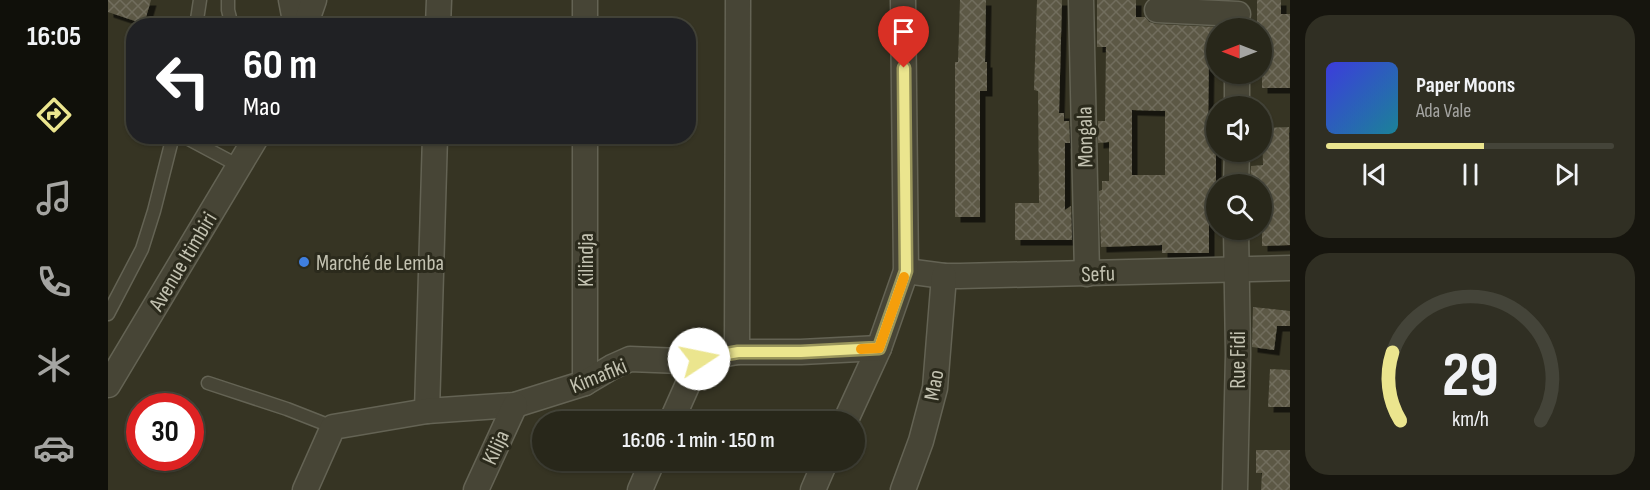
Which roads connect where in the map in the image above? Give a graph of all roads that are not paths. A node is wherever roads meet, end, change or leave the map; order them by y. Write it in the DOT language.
graph roads {
  1 [pos="200,0"];
  2 [pos="228,0"];
  3 [pos="291,0"];
  4 [pos="314,0"];
  5 [pos="439,0"];
  6 [pos="585,0"];
  7 [pos="738,0"];
  8 [pos="903,0"];
  9 [pos="1082,0"];
  10 [pos="1157,10"];
  11 [pos="1237,14"];
  12 [pos="198,18"];
  13 [pos="230,18"];
  14 [pos="294,18"];
  15 [pos="308,18"];
  16 [pos="438,18"];
  17 [pos="585,18"];
  18 [pos="171,144"];
  19 [pos="198,144"];
  20 [pos="252,144"];
  21 [pos="435,144"];
  22 [pos="585,144"];
  23 [pos="239,166"];
  24 [pos="1236,240"];
  25 [pos="1290,268"];
  26 [pos="906,271"];
  27 [pos="1236,271"];
  28 [pos="1087,274"];
  29 [pos="945,276"];
  30 [pos="108,314"];
  31 [pos="879,348"];
  32 [pos="738,352"];
  33 [pos="699,359"];
  34 [pos="208,383"];
  35 [pos="585,383"];
  36 [pos="108,385"];
  37 [pos="514,405"];
  38 [pos="427,411"];
  39 [pos="676,411"];
  40 [pos="850,411"];
  41 [pos="333,427"];
  42 [pos="648,471"];
  43 [pos="821,471"];
  44 [pos="305,490"];
  45 [pos="476,490"];
  46 [pos="640,490"];
  47 [pos="813,490"];
  48 [pos="903,490"];
  49 [pos="1235,490"];
  1 -- 12 [label="lane"];
  2 -- 13 [label="lane"];
  3 -- 14 [label="street"];
  4 -- 15 [label="street"];
  5 -- 16 [label="street"];
  6 -- 17 [label="street"];
  7 -- 32 [label="street"];
  8 -- 26 [label="street"];
  9 -- 28 [label="street, Mongala"];
  10 -- 11 [label="street"];
  18 -- 30 [label="lane"];
  19 -- 23 [label="lane"];
  20 -- 23 [label="street, Avenue Itimbiri"];
  21 -- 38 [label="street"];
  22 -- 35 [label="street, Kilindja"];
  23 -- 36 [label="street, Avenue Itimbiri"];
  24 -- 27 [label="street, Rue Fidi"];
  25 -- 27 [label="street, Sefu"];
  26 -- 29 [label="street, Sefu"];
  26 -- 31 [label="street"];
  27 -- 28 [label="street, Sefu"];
  27 -- 49 [label="street, Rue Fidi"];
  28 -- 29 [label="street, Sefu"];
  29 -- 48 [label="street, Mao"];
  31 -- 32 [label="street, Kimafiki"];
  31 -- 40 [label="street"];
  32 -- 33 [label="street, Kimafiki"];
  33 -- 35 [label="street, Kimafiki"];
  33 -- 39 [label="street"];
  34 -- 41 [label="lane"];
  35 -- 37 [label="street, Kimafiki"];
  37 -- 38 [label="street, Kimafiki"];
  37 -- 45 [label="street, Kilija"];
  38 -- 41 [label="street, Kimafiki"];
  41 -- 44 [label="street"];
  42 -- 46 [label="street"];
  43 -- 47 [label="street"];
}
